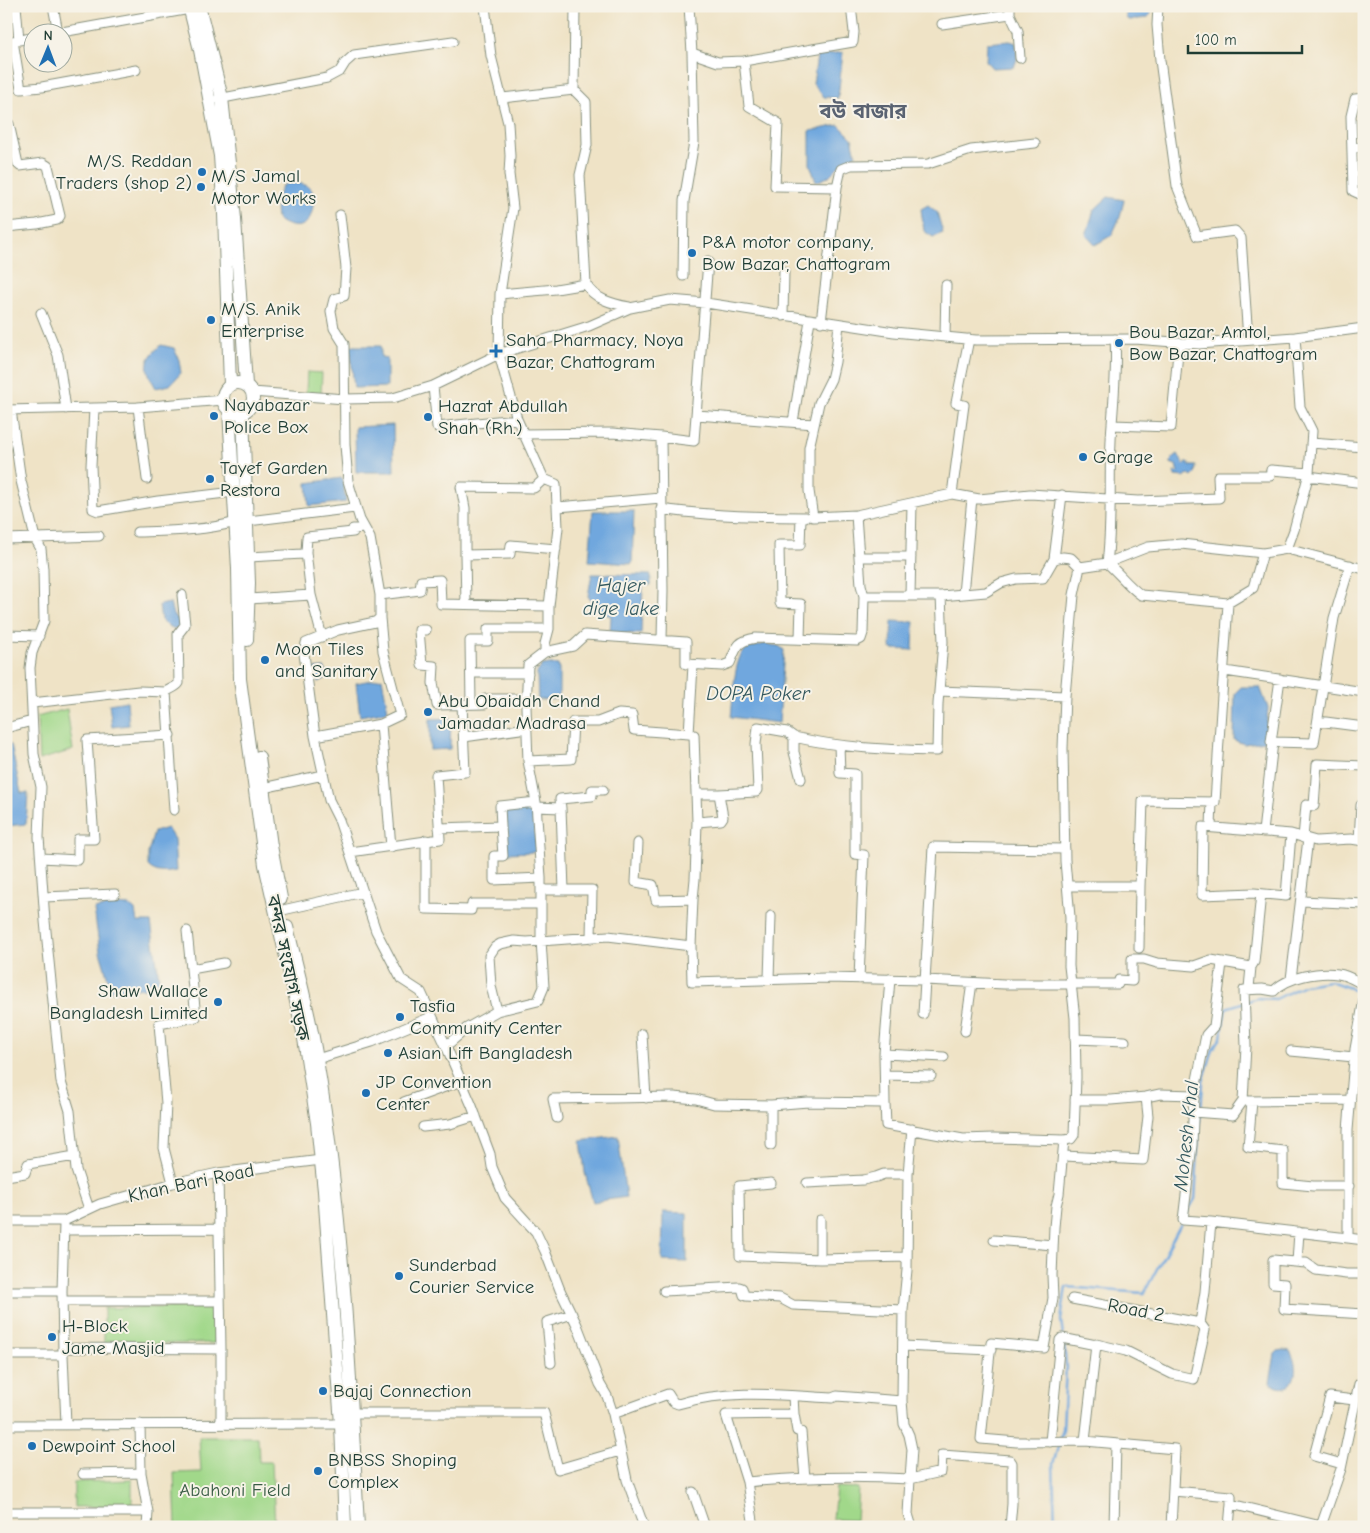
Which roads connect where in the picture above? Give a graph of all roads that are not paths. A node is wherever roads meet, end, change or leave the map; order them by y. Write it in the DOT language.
graph roads {
  1 [pos="16,6"];
  2 [pos="52,6"];
  3 [pos="484,6"];
  4 [pos="575,6"];
  5 [pos="689,6"];
  6 [pos="851,6"];
  7 [pos="1158,6"];
  8 [pos="193,7"];
  9 [pos="1010,10"];
  10 [pos="56,22"];
  11 [pos="942,24"];
  12 [pos="72,30"];
  13 [pos="13,41"];
  14 [pos="453,42"];
  15 [pos="692,53"];
  16 [pos="1020,58"];
  17 [pos="744,61"];
  18 [pos="136,70"];
  19 [pos="574,90"];
  20 [pos="502,98"];
  21 [pos="1364,98"];
  22 [pos="216,100"];
  23 [pos="9,124"];
  24 [pos="1035,143"];
  25 [pos="1364,147"];
  26 [pos="1353,148"];
  27 [pos="837,187"];
  28 [pos="1364,196"];
  29 [pos="340,215"];
  30 [pos="6,227"];
  31 [pos="708,261"];
  32 [pos="784,270"];
  33 [pos="683,276"];
  34 [pos="586,284"];
  35 [pos="946,285"];
  36 [pos="500,294"];
  37 [pos="706,303"];
  38 [pos="630,308"];
  39 [pos="41,312"];
  40 [pos="783,316"];
  41 [pos="810,320"];
  42 [pos="821,322"];
  43 [pos="839,324"];
  44 [pos="1364,328"];
  45 [pos="945,337"];
  46 [pos="1295,338"];
  47 [pos="969,339"];
  48 [pos="1115,339"];
  49 [pos="1248,339"];
  50 [pos="1179,342"];
  51 [pos="499,354"];
  52 [pos="230,385"];
  53 [pos="433,386"];
  54 [pos="249,389"];
  55 [pos="345,399"];
  56 [pos="226,405"];
  57 [pos="138,407"];
  58 [pos="66,409"];
  59 [pos="94,409"];
  60 [pos="9,410"];
  61 [pos="244,413"];
  62 [pos="697,415"];
  63 [pos="517,419"];
  64 [pos="793,422"];
  65 [pos="814,424"];
  66 [pos="1112,424"];
  67 [pos="522,434"];
  68 [pos="661,437"];
  69 [pos="1311,442"];
  70 [pos="1364,447"];
  71 [pos="1308,475"];
  72 [pos="147,479"];
  73 [pos="544,479"];
  74 [pos="1364,483"];
  75 [pos="234,492"];
  76 [pos="952,494"];
  77 [pos="1062,495"];
  78 [pos="661,498"];
  79 [pos="972,498"];
  80 [pos="1110,498"];
  81 [pos="912,502"];
  82 [pos="355,508"];
  83 [pos="558,508"];
  84 [pos="661,509"];
  85 [pos="856,515"];
  86 [pos="801,517"];
  87 [pos="813,517"];
  88 [pos="242,521"];
  89 [pos="364,528"];
  90 [pos="136,532"];
  91 [pos="99,536"];
  92 [pos="35,538"];
  93 [pos="6,539"];
  94 [pos="556,548"];
  95 [pos="1287,549"];
  96 [pos="306,552"];
  97 [pos="1263,553"];
  98 [pos="465,555"];
  99 [pos="249,557"];
  100 [pos="859,557"];
  101 [pos="911,557"];
  102 [pos="1054,560"];
  103 [pos="1107,563"];
  104 [pos="1350,565"];
  105 [pos="1080,567"];
  106 [pos="1364,569"];
  107 [pos="963,594"];
  108 [pos="182,595"];
  109 [pos="311,595"];
  110 [pos="380,595"];
  111 [pos="864,596"];
  112 [pos="910,596"];
  113 [pos="941,596"];
  114 [pos="249,599"];
  115 [pos="1228,603"];
  116 [pos="466,604"];
  117 [pos="549,606"];
  118 [pos="380,618"];
  119 [pos="549,629"];
  120 [pos="426,630"];
  121 [pos="6,635"];
  122 [pos="38,636"];
  123 [pos="322,637"];
  124 [pos="800,639"];
  125 [pos="662,640"];
  126 [pos="545,652"];
  127 [pos="693,664"];
  128 [pos="1225,671"];
  129 [pos="471,673"];
  130 [pos="528,673"];
  131 [pos="1280,679"];
  132 [pos="1323,686"];
  133 [pos="939,691"];
  134 [pos="166,692"];
  135 [pos="1364,692"];
  136 [pos="1065,696"];
  137 [pos="526,698"];
  138 [pos="32,703"];
  139 [pos="467,704"];
  140 [pos="32,721"];
  141 [pos="1318,721"];
  142 [pos="381,724"];
  143 [pos="1364,727"];
  144 [pos="6,728"];
  145 [pos="527,728"];
  146 [pos="689,734"];
  147 [pos="170,735"];
  148 [pos="315,736"];
  149 [pos="464,737"];
  150 [pos="794,737"];
  151 [pos="1273,742"];
  152 [pos="839,745"];
  153 [pos="528,761"];
  154 [pos="1364,766"];
  155 [pos="323,775"];
  156 [pos="801,778"];
  157 [pos="263,788"];
  158 [pos="603,790"];
  159 [pos="696,794"];
  160 [pos="719,794"];
  161 [pos="1212,802"];
  162 [pos="536,804"];
  163 [pos="1364,805"];
  164 [pos="561,808"];
  165 [pos="174,810"];
  166 [pos="696,822"];
  167 [pos="501,826"];
  168 [pos="1211,827"];
  169 [pos="439,828"];
  170 [pos="1263,832"];
  171 [pos="1291,834"];
  172 [pos="1306,838"];
  173 [pos="426,840"];
  174 [pos="1361,840"];
  175 [pos="638,843"];
  176 [pos="391,847"];
  177 [pos="1065,849"];
  178 [pos="350,852"];
  179 [pos="41,858"];
  180 [pos="541,878"];
  181 [pos="1068,886"];
  182 [pos="1140,886"];
  183 [pos="541,890"];
  184 [pos="564,890"];
  185 [pos="363,892"];
  186 [pos="115,894"];
  187 [pos="1261,894"];
  188 [pos="44,897"];
  189 [pos="693,899"];
  190 [pos="1302,901"];
  191 [pos="540,904"];
  192 [pos="1364,904"];
  193 [pos="283,910"];
  194 [pos="771,916"];
  195 [pos="187,931"];
  196 [pos="591,938"];
  197 [pos="541,940"];
  198 [pos="691,946"];
  199 [pos="1139,948"];
  200 [pos="1222,963"];
  201 [pos="224,964"];
  202 [pos="1251,967"];
  203 [pos="190,969"];
  204 [pos="769,979"];
  205 [pos="859,979"];
  206 [pos="890,979"];
  207 [pos="1291,979"];
  208 [pos="925,980"];
  209 [pos="972,983"];
  210 [pos="1072,985"];
  211 [pos="1364,985"];
  212 [pos="1249,988"];
  213 [pos="1364,999"];
  214 [pos="496,1011"];
  215 [pos="923,1014"];
  216 [pos="431,1016"];
  217 [pos="1361,1024"];
  218 [pos="965,1031"];
  219 [pos="642,1034"];
  220 [pos="1074,1039"];
  221 [pos="1124,1041"];
  222 [pos="446,1046"];
  223 [pos="1291,1051"];
  224 [pos="884,1054"];
  225 [pos="944,1057"];
  226 [pos="1354,1057"];
  227 [pos="317,1059"];
  228 [pos="885,1075"];
  229 [pos="931,1076"];
  230 [pos="461,1081"];
  231 [pos="1194,1095"];
  232 [pos="646,1098"];
  233 [pos="1146,1098"];
  234 [pos="1075,1100"];
  235 [pos="1351,1100"];
  236 [pos="1247,1101"];
  237 [pos="404,1102"];
  238 [pos="885,1103"];
  239 [pos="771,1105"];
  240 [pos="1193,1112"];
  241 [pos="476,1116"];
  242 [pos="556,1118"];
  243 [pos="422,1127"];
  244 [pos="912,1129"];
  245 [pos="1064,1140"];
  246 [pos="771,1145"];
  247 [pos="75,1156"];
  248 [pos="1064,1156"];
  249 [pos="322,1160"];
  250 [pos="218,1173"];
  251 [pos="908,1174"];
  252 [pos="6,1176"];
  253 [pos="173,1183"];
  254 [pos="772,1183"];
  255 [pos="807,1183"];
  256 [pos="1349,1186"];
  257 [pos="90,1209"];
  258 [pos="820,1220"];
  259 [pos="6,1221"];
  260 [pos="1211,1222"];
  261 [pos="64,1225"];
  262 [pos="219,1229"];
  263 [pos="1300,1232"];
  264 [pos="1348,1238"];
  265 [pos="994,1240"];
  266 [pos="1364,1240"];
  267 [pos="1053,1245"];
  268 [pos="907,1257"];
  269 [pos="820,1258"];
  270 [pos="1297,1262"];
  271 [pos="1364,1274"];
  272 [pos="6,1291"];
  273 [pos="664,1291"];
  274 [pos="62,1296"];
  275 [pos="1072,1299"];
  276 [pos="220,1301"];
  277 [pos="903,1310"];
  278 [pos="572,1314"];
  279 [pos="1364,1314"];
  280 [pos="1200,1323"];
  281 [pos="1096,1345"];
  282 [pos="902,1346"];
  283 [pos="221,1349"];
  284 [pos="991,1350"];
  285 [pos="63,1352"];
  286 [pos="6,1355"];
  287 [pos="551,1363"];
  288 [pos="1364,1380"];
  289 [pos="793,1396"];
  290 [pos="1354,1400"];
  291 [pos="902,1401"];
  292 [pos="613,1414"];
  293 [pos="794,1414"];
  294 [pos="346,1419"];
  295 [pos="6,1424"];
  296 [pos="66,1424"];
  297 [pos="140,1424"];
  298 [pos="221,1424"];
  299 [pos="1085,1441"];
  300 [pos="1050,1442"];
  301 [pos="1116,1444"];
  302 [pos="620,1451"];
  303 [pos="1342,1464"];
  304 [pos="141,1473"];
  305 [pos="83,1474"];
  306 [pos="805,1478"];
  307 [pos="910,1479"];
  308 [pos="747,1482"];
  309 [pos="1172,1491"];
  310 [pos="693,1492"];
  311 [pos="1231,1504"];
  312 [pos="6,1512"];
  313 [pos="148,1512"];
  314 [pos="1321,1526"];
  315 [pos="146,1527"];
  316 [pos="345,1527"];
  317 [pos="358,1527"];
  318 [pos="644,1527"];
  319 [pos="705,1527"];
  320 [pos="754,1527"];
  321 [pos="912,1527"];
  322 [pos="1010,1527"];
  323 [pos="1114,1527"];
  324 [pos="1171,1527"];
  325 [pos="1230,1527"];
  1 -- 13 [label="street"];
  2 -- 10 [label="street"];
  3 -- 20 [label="street"];
  4 -- 19 [label="street"];
  5 -- 15 [label="street"];
  6 -- 17 [label="street"];
  7 -- 49 [label="street"];
  8 -- 12 [label="street"];
  8 -- 22 [label="highway"];
  9 -- 11 [label="street"];
  9 -- 16 [label="street"];
  13 -- 18 [label="street"];
  14 -- 22 [label="street"];
  15 -- 17 [label="street"];
  15 -- 33 [label="street"];
  17 -- 27 [label="street"];
  19 -- 20 [label="street"];
  19 -- 34 [label="street"];
  20 -- 36 [label="street"];
  21 -- 26 [label="street"];
  22 -- 52 [label="highway"];
  22 -- 54 [label="highway"];
  23 -- 30 [label="street"];
  24 -- 27 [label="street"];
  25 -- 26 [label="street"];
  26 -- 28 [label="street"];
  27 -- 42 [label="street"];
  29 -- 55 [label="street"];
  31 -- 37 [label="street"];
  32 -- 40 [label="street"];
  34 -- 36 [label="street"];
  34 -- 38 [label="street"];
  35 -- 45 [label="street"];
  36 -- 51 [label="street"];
  37 -- 38 [label="street"];
  37 -- 40 [label="street"];
  37 -- 62 [label="street"];
  38 -- 51 [label="street"];
  39 -- 58 [label="street"];
  40 -- 41 [label="street"];
  41 -- 42 [label="street"];
  41 -- 64 [label="street"];
  42 -- 43 [label="street"];
  43 -- 45 [label="street"];
  43 -- 65 [label="street"];
  44 -- 46 [label="street"];
  45 -- 47 [label="street"];
  46 -- 49 [label="street"];
  46 -- 69 [label="street"];
  47 -- 48 [label="street"];
  47 -- 76 [label="street"];
  48 -- 50 [label="street"];
  48 -- 66 [label="street"];
  49 -- 50 [label="street"];
  50 -- 66 [label="street"];
  51 -- 53 [label="street"];
  51 -- 63 [label="street"];
  52 -- 54 [label="highway"];
  52 -- 56 [label="highway"];
  53 -- 55 [label="street"];
  53 -- 63 [label="street"];
  54 -- 55 [label="street"];
  54 -- 61 [label="highway"];
  55 -- 82 [label="street"];
  56 -- 57 [label="street"];
  56 -- 61 [label="highway"];
  56 -- 75 [label="highway, বন্দর সংযোগ সড়ক"];
  57 -- 59 [label="street"];
  57 -- 72 [label="street"];
  58 -- 59 [label="street"];
  58 -- 60 [label="street"];
  59 -- 75 [label="street"];
  60 -- 92 [label="street"];
  61 -- 88 [label="highway, বন্দর সংযোগ সড়ক"];
  62 -- 64 [label="street"];
  62 -- 68 [label="street"];
  63 -- 67 [label="street"];
  64 -- 65 [label="street"];
  65 -- 87 [label="street"];
  66 -- 80 [label="street"];
  67 -- 68 [label="street"];
  67 -- 73 [label="street"];
  68 -- 78 [label="street"];
  69 -- 70 [label="street"];
  69 -- 71 [label="street"];
  71 -- 74 [label="street"];
  71 -- 80 [label="street"];
  71 -- 95 [label="street"];
  73 -- 83 [label="street"];
  73 -- 98 [label="street"];
  75 -- 88 [label="highway, বন্দর সংযোগ সড়ক"];
  76 -- 79 [label="street"];
  76 -- 81 [label="street"];
  77 -- 79 [label="street"];
  77 -- 80 [label="street"];
  77 -- 102 [label="street"];
  78 -- 83 [label="street"];
  78 -- 84 [label="street"];
  79 -- 107 [label="street"];
  80 -- 103 [label="street"];
  81 -- 85 [label="street"];
  81 -- 101 [label="street"];
  82 -- 88 [label="street"];
  82 -- 89 [label="street"];
  83 -- 94 [label="street"];
  84 -- 86 [label="street"];
  84 -- 125 [label="street"];
  85 -- 87 [label="street"];
  85 -- 100 [label="street"];
  86 -- 87 [label="street"];
  86 -- 124 [label="street"];
  88 -- 90 [label="street"];
  88 -- 99 [label="highway, বন্দর সংযোগ সড়ক"];
  88 -- 249 [label="highway, বন্দর সংযোগ সড়ক"];
  89 -- 96 [label="street"];
  89 -- 110 [label="street"];
  91 -- 92 [label="street"];
  92 -- 93 [label="street"];
  92 -- 122 [label="street"];
  94 -- 98 [label="street"];
  94 -- 117 [label="street"];
  95 -- 97 [label="street"];
  95 -- 104 [label="street"];
  96 -- 99 [label="street"];
  96 -- 109 [label="street"];
  97 -- 103 [label="street"];
  97 -- 115 [label="street"];
  98 -- 116 [label="street"];
  99 -- 114 [label="highway, বন্দর সংযোগ সড়ক"];
  100 -- 101 [label="street"];
  100 -- 111 [label="street"];
  101 -- 112 [label="street"];
  102 -- 105 [label="street"];
  102 -- 107 [label="street"];
  103 -- 105 [label="street"];
  103 -- 115 [label="street"];
  104 -- 106 [label="street"];
  104 -- 132 [label="street"];
  105 -- 136 [label="street"];
  107 -- 113 [label="street"];
  108 -- 134 [label="street"];
  109 -- 114 [label="street"];
  109 -- 123 [label="street"];
  110 -- 116 [label="street"];
  110 -- 118 [label="street"];
  111 -- 112 [label="street"];
  111 -- 124 [label="street"];
  112 -- 113 [label="street"];
  113 -- 133 [label="street"];
  114 -- 157 [label="highway, বন্দর সংযোগ সড়ক"];
  115 -- 128 [label="street"];
  116 -- 117 [label="street"];
  117 -- 119 [label="street"];
  118 -- 123 [label="street"];
  118 -- 142 [label="street"];
  119 -- 126 [label="street"];
  119 -- 129 [label="street"];
  120 -- 139 [label="street"];
  121 -- 122 [label="street"];
  122 -- 138 [label="street"];
  123 -- 148 [label="street"];
  124 -- 127 [label="street"];
  125 -- 126 [label="street"];
  125 -- 127 [label="street"];
  126 -- 130 [label="street"];
  127 -- 146 [label="street"];
  128 -- 131 [label="street"];
  128 -- 161 [label="street"];
  129 -- 130 [label="street"];
  129 -- 139 [label="street"];
  130 -- 137 [label="street"];
  131 -- 132 [label="street"];
  131 -- 151 [label="street"];
  132 -- 135 [label="street"];
  132 -- 141 [label="street"];
  133 -- 136 [label="street"];
  133 -- 152 [label="street"];
  134 -- 138 [label="street"];
  134 -- 147 [label="street"];
  136 -- 177 [label="street"];
  137 -- 139 [label="street"];
  137 -- 145 [label="street"];
  138 -- 140 [label="street"];
  139 -- 149 [label="street"];
  140 -- 144 [label="street"];
  140 -- 179 [label="street"];
  141 -- 143 [label="street"];
  141 -- 151 [label="street"];
  142 -- 148 [label="street"];
  142 -- 176 [label="street"];
  145 -- 149 [label="street"];
  145 -- 153 [label="street"];
  146 -- 153 [label="street"];
  146 -- 159 [label="street"];
  147 -- 165 [label="street"];
  147 -- 179 [label="street"];
  148 -- 155 [label="street"];
  149 -- 169 [label="street"];
  150 -- 152 [label="street"];
  150 -- 156 [label="street"];
  150 -- 160 [label="street"];
  151 -- 170 [label="street"];
  152 -- 205 [label="street"];
  153 -- 162 [label="street"];
  154 -- 172 [label="street"];
  155 -- 157 [label="street"];
  155 -- 178 [label="street"];
  157 -- 193 [label="highway, বন্দর সংযোগ সড়ক"];
  158 -- 164 [label="street"];
  159 -- 160 [label="street"];
  159 -- 166 [label="street"];
  160 -- 166 [label="street"];
  161 -- 168 [label="street"];
  161 -- 182 [label="street"];
  162 -- 164 [label="street"];
  162 -- 167 [label="street"];
  162 -- 180 [label="street"];
  163 -- 174 [label="street"];
  164 -- 184 [label="street"];
  166 -- 189 [label="street"];
  167 -- 169 [label="street"];
  167 -- 180 [label="street"];
  168 -- 170 [label="street"];
  168 -- 187 [label="street"];
  169 -- 173 [label="street"];
  170 -- 171 [label="street"];
  171 -- 172 [label="street"];
  171 -- 187 [label="street"];
  172 -- 174 [label="street"];
  172 -- 190 [label="street"];
  173 -- 176 [label="street"];
  173 -- 191 [label="street"];
  175 -- 189 [label="street"];
  176 -- 178 [label="street"];
  177 -- 181 [label="street"];
  177 -- 208 [label="street"];
  178 -- 185 [label="street"];
  179 -- 188 [label="street"];
  180 -- 183 [label="street"];
  181 -- 182 [label="street"];
  181 -- 210 [label="street"];
  182 -- 199 [label="street"];
  183 -- 184 [label="street"];
  183 -- 191 [label="street"];
  184 -- 196 [label="street"];
  185 -- 193 [label="street"];
  185 -- 216 [label="street"];
  186 -- 188 [label="street"];
  187 -- 202 [label="street"];
  188 -- 247 [label="street"];
  189 -- 198 [label="street"];
  190 -- 192 [label="street"];
  190 -- 207 [label="street"];
  191 -- 197 [label="street"];
  193 -- 227 [label="highway, বন্দর সংযোগ সড়ক"];
  194 -- 204 [label="street"];
  195 -- 203 [label="street"];
  196 -- 197 [label="street"];
  196 -- 198 [label="street"];
  197 -- 214 [label="street"];
  197 -- 214 [label="street"];
  198 -- 204 [label="street"];
  200 -- 202 [label="street"];
  200 -- 210 [label="street"];
  200 -- 231 [label="street"];
  201 -- 203 [label="street"];
  202 -- 212 [label="street"];
  203 -- 253 [label="street"];
  204 -- 205 [label="street"];
  205 -- 206 [label="street"];
  206 -- 208 [label="street"];
  206 -- 224 [label="street"];
  207 -- 211 [label="street"];
  207 -- 212 [label="street"];
  208 -- 209 [label="street"];
  208 -- 215 [label="street"];
  209 -- 210 [label="street"];
  209 -- 218 [label="street"];
  210 -- 220 [label="street"];
  212 -- 236 [label="street"];
  213 -- 217 [label="street"];
  214 -- 222 [label="street"];
  216 -- 222 [label="street"];
  216 -- 227 [label="street"];
  217 -- 226 [label="street"];
  219 -- 232 [label="street"];
  220 -- 221 [label="street"];
  220 -- 234 [label="street"];
  222 -- 230 [label="street"];
  223 -- 226 [label="street"];
  224 -- 225 [label="street"];
  224 -- 228 [label="street"];
  226 -- 235 [label="street"];
  227 -- 294 [label="highway, বন্দর সংযোগ সড়ক"];
  228 -- 229 [label="street"];
  228 -- 238 [label="street"];
  230 -- 237 [label="street"];
  230 -- 241 [label="street"];
  231 -- 233 [label="street"];
  231 -- 240 [label="street"];
  232 -- 239 [label="street"];
  232 -- 242 [label="street"];
  233 -- 234 [label="street"];
  233 -- 248 [label="street"];
  234 -- 245 [label="street"];
  235 -- 236 [label="street"];
  235 -- 256 [label="street"];
  236 -- 240 [label="street"];
  236 -- 256 [label="street"];
  238 -- 239 [label="street"];
  238 -- 244 [label="street"];
  239 -- 246 [label="street"];
  240 -- 260 [label="street"];
  241 -- 243 [label="street"];
  241 -- 278 [label="street"];
  244 -- 245 [label="street"];
  244 -- 251 [label="street"];
  245 -- 248 [label="street"];
  247 -- 252 [label="street"];
  247 -- 257 [label="street"];
  248 -- 267 [label="street"];
  249 -- 250 [label="street, Khan Bari Road"];
  249 -- 294 [label="highway, বন্দর সংযোগ সড়ক"];
  250 -- 253 [label="street, Khan Bari Road"];
  250 -- 262 [label="street"];
  251 -- 255 [label="street"];
  251 -- 268 [label="street"];
  253 -- 257 [label="street, Khan Bari Road"];
  254 -- 269 [label="street"];
  256 -- 264 [label="street"];
  257 -- 261 [label="street, Khan Bari Road"];
  258 -- 269 [label="street"];
  259 -- 261 [label="street"];
  260 -- 263 [label="street"];
  260 -- 280 [label="street"];
  261 -- 262 [label="street"];
  261 -- 274 [label="street"];
  262 -- 276 [label="street"];
  263 -- 264 [label="street"];
  263 -- 270 [label="street"];
  264 -- 266 [label="street"];
  265 -- 267 [label="street"];
  267 -- 284 [label="street"];
  268 -- 269 [label="street"];
  268 -- 277 [label="street"];
  270 -- 271 [label="street"];
  270 -- 279 [label="street"];
  272 -- 274 [label="street"];
  273 -- 277 [label="street"];
  274 -- 276 [label="street"];
  274 -- 285 [label="street"];
  275 -- 280 [label="street, Road 2"];
  276 -- 283 [label="street"];
  277 -- 282 [label="street"];
  278 -- 287 [label="street"];
  278 -- 292 [label="street"];
  280 -- 281 [label="street"];
  281 -- 299 [label="street"];
  281 -- 300 [label="street"];
  282 -- 284 [label="street"];
  282 -- 291 [label="street"];
  283 -- 285 [label="street"];
  283 -- 298 [label="street"];
  284 -- 300 [label="street"];
  285 -- 286 [label="street"];
  285 -- 296 [label="street"];
  288 -- 290 [label="street"];
  289 -- 291 [label="street"];
  289 -- 292 [label="street"];
  289 -- 293 [label="street"];
  290 -- 303 [label="street"];
  290 -- 303 [label="street"];
  291 -- 307 [label="street"];
  292 -- 302 [label="street"];
  293 -- 306 [label="street"];
  293 -- 308 [label="street"];
  294 -- 298 [label="street"];
  294 -- 302 [label="street"];
  294 -- 316 [label="highway, বন্দর সংযোগ সড়ক"];
  294 -- 317 [label="highway, বন্দর সংযোগ সড়ক"];
  295 -- 296 [label="street"];
  296 -- 297 [label="street"];
  297 -- 298 [label="street"];
  297 -- 304 [label="street"];
  299 -- 300 [label="street"];
  299 -- 301 [label="street"];
  301 -- 309 [label="street"];
  301 -- 323 [label="street"];
  302 -- 318 [label="street"];
  303 -- 314 [label="street"];
  304 -- 305 [label="street"];
  304 -- 313 [label="street"];
  306 -- 307 [label="street"];
  306 -- 308 [label="street"];
  307 -- 321 [label="street"];
  307 -- 322 [label="street"];
  308 -- 320 [label="street"];
  309 -- 311 [label="street"];
  309 -- 324 [label="street"];
  310 -- 319 [label="street"];
  311 -- 314 [label="street"];
  311 -- 325 [label="street"];
  312 -- 313 [label="street"];
  313 -- 315 [label="street"];
}
